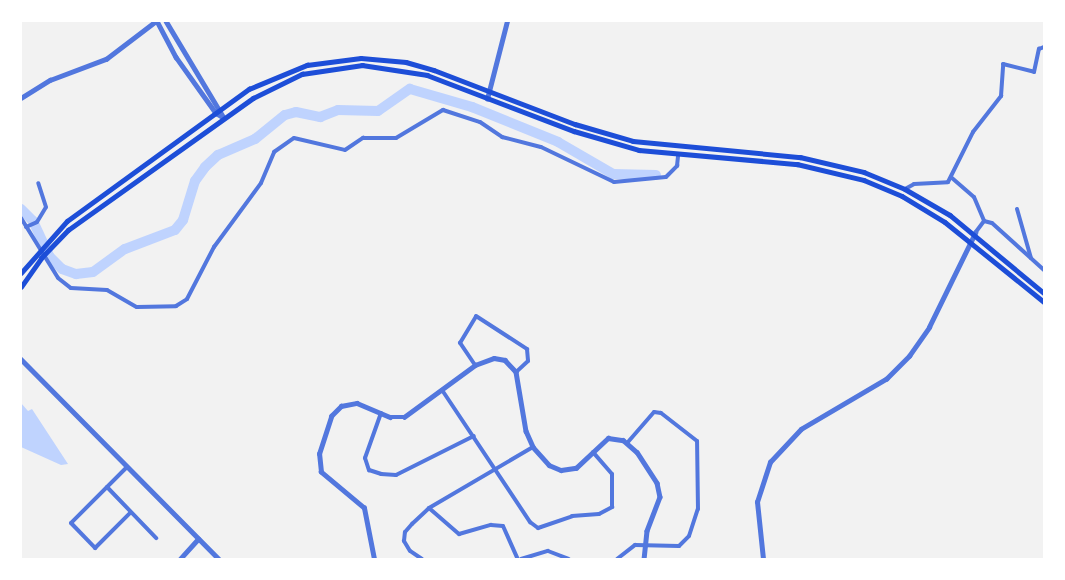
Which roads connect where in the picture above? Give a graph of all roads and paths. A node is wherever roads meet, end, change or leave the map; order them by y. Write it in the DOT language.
graph roads {
  1 [pos="157,21"];
  2 [pos="166,21"];
  3 [pos="507,21"];
  4 [pos="1044,47"];
  5 [pos="490,90"];
  6 [pos="21,98"];
  7 [pos="487,99"];
  8 [pos="221,109"];
  9 [pos="216,113"];
  10 [pos="224,118"];
  11 [pos="678,156"];
  12 [pos="952,178"];
  13 [pos="38,183"];
  14 [pos="905,189"];
  15 [pos="1017,209"];
  16 [pos="21,218"];
  17 [pos="984,221"];
  18 [pos="28,227"];
  19 [pos="975,233"];
  20 [pos="972,242"];
  21 [pos="1031,259"];
  22 [pos="1044,270"];
  23 [pos="21,273"];
  24 [pos="21,287"];
  25 [pos="1044,293"];
  26 [pos="1044,302"];
  27 [pos="21,359"];
  28 [pos="475,365"];
  29 [pos="516,372"];
  30 [pos="442,390"];
  31 [pos="381,413"];
  32 [pos="474,436"];
  33 [pos="628,442"];
  34 [pos="533,447"];
  35 [pos="592,452"];
  36 [pos="127,467"];
  37 [pos="496,469"];
  38 [pos="107,487"];
  39 [pos="429,508"];
  40 [pos="130,513"];
  41 [pos="156,538"];
  42 [pos="198,539"];
  43 [pos="645,545"];
  44 [pos="180,559"];
  45 [pos="219,559"];
  46 [pos="374,559"];
  47 [pos="422,559"];
  48 [pos="519,559"];
  49 [pos="569,559"];
  50 [pos="617,559"];
  51 [pos="644,559"];
  52 [pos="764,559"];
  1 -- 6 [label="street"];
  1 -- 9 [label="street"];
  2 -- 8 [label="street"];
  3 -- 5 [label="street"];
  4 -- 12 [label="street"];
  5 -- 7 [label="street"];
  5 -- 8 [label="main road"];
  5 -- 14 [label="main road"];
  7 -- 10 [label="main road"];
  7 -- 11 [label="main road"];
  8 -- 9 [label="main road"];
  8 -- 10 [label="street"];
  9 -- 10 [label="street"];
  9 -- 23 [label="main road"];
  10 -- 24 [label="main road"];
  11 -- 18 [label="street"];
  11 -- 20 [label="main road"];
  12 -- 14 [label="street"];
  12 -- 17 [label="street"];
  13 -- 18 [label="street"];
  14 -- 19 [label="main road"];
  15 -- 21 [label="street"];
  16 -- 18 [label="street"];
  17 -- 19 [label="street"];
  17 -- 21 [label="street"];
  19 -- 20 [label="street"];
  19 -- 25 [label="main road"];
  20 -- 26 [label="main road"];
  20 -- 52 [label="street"];
  21 -- 22 [label="street"];
  27 -- 36 [label="street"];
  28 -- 29 [label="street"];
  28 -- 29 [label="street"];
  28 -- 30 [label="street"];
  29 -- 34 [label="street"];
  30 -- 31 [label="street"];
  30 -- 32 [label="street"];
  31 -- 32 [label="street"];
  31 -- 46 [label="street"];
  32 -- 37 [label="street"];
  33 -- 35 [label="street"];
  33 -- 43 [label="street"];
  33 -- 43 [label="street"];
  34 -- 35 [label="street"];
  34 -- 37 [label="street"];
  35 -- 37 [label="street"];
  36 -- 38 [label="street"];
  36 -- 42 [label="street"];
  37 -- 39 [label="street"];
  38 -- 40 [label="street"];
  38 -- 40 [label="street"];
  39 -- 47 [label="street"];
  39 -- 48 [label="street"];
  40 -- 41 [label="street"];
  42 -- 44 [label="street"];
  42 -- 45 [label="street"];
  43 -- 50 [label="street"];
  43 -- 51 [label="street"];
  48 -- 49 [label="street"];
}
